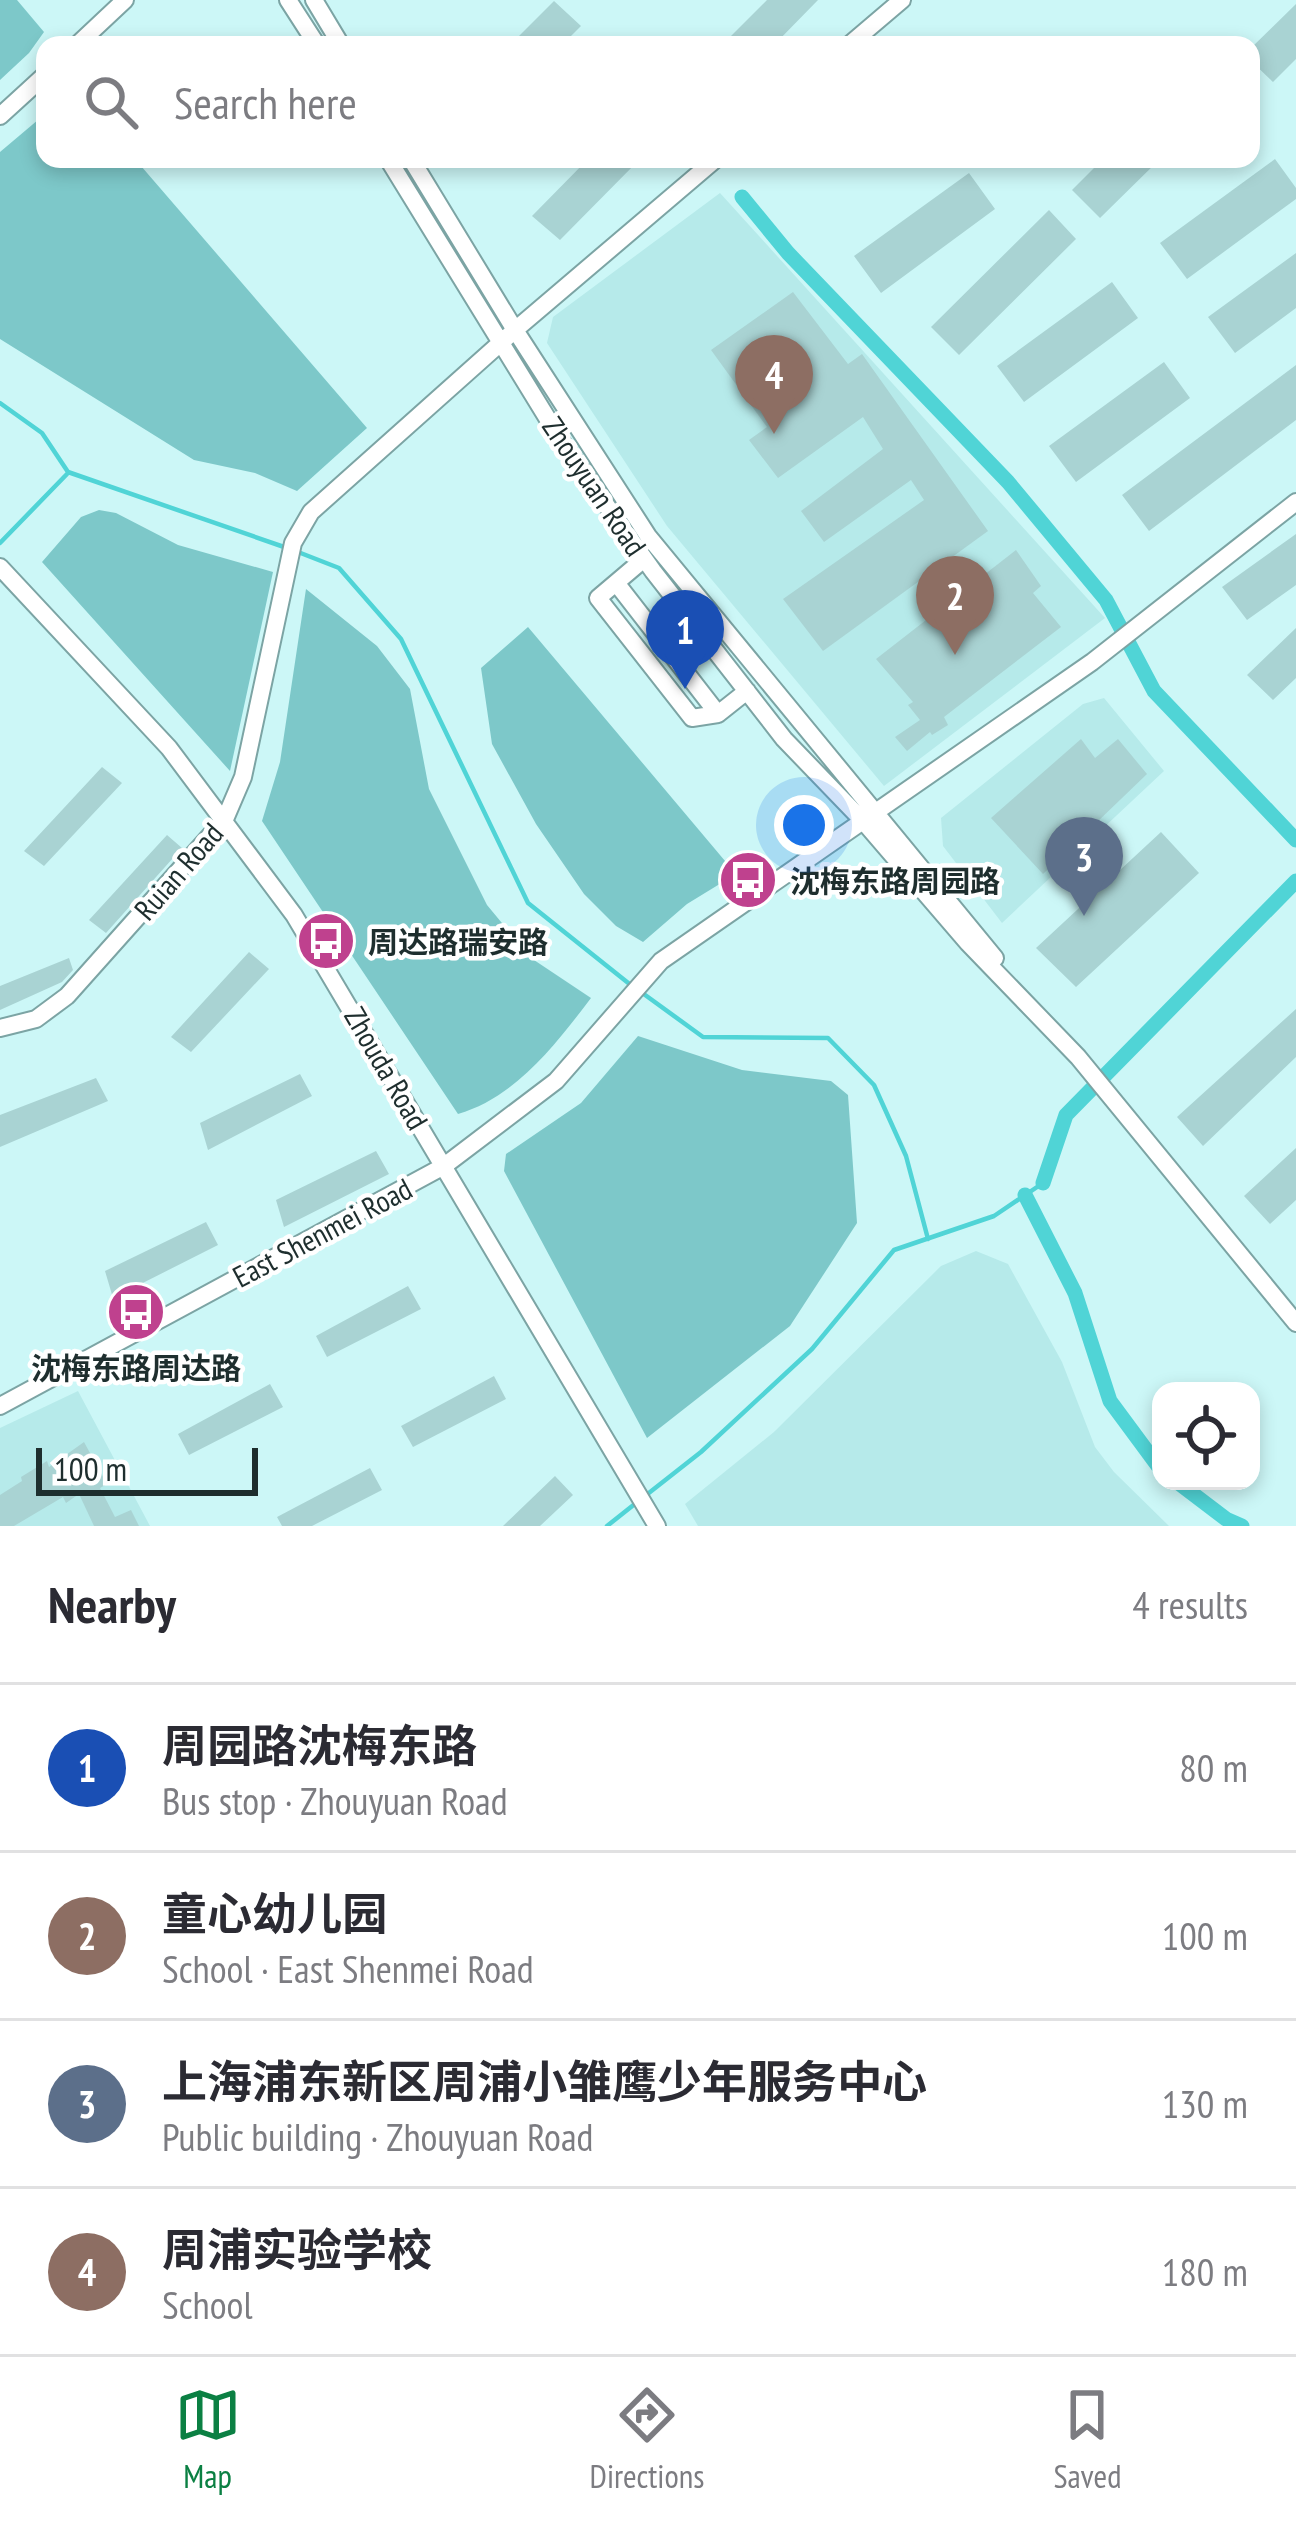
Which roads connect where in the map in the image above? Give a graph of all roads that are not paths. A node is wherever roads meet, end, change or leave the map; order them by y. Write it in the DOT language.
graph roads {
  1 [pos="125,0"];
  2 [pos="288,0"];
  3 [pos="314,0"];
  4 [pos="902,0"];
  5 [pos="87,36"];
  6 [pos="310,36"];
  7 [pos="336,36"];
  8 [pos="860,36"];
  9 [pos="36,83"];
  10 [pos="0,116"];
  11 [pos="394,168"];
  12 [pos="416,168"];
  13 [pos="705,168"];
  14 [pos="508,336"];
  15 [pos="1296,502"];
  16 [pos="644,559"];
  17 [pos="0,567"];
  18 [pos="747,691"];
  19 [pos="872,817"];
  20 [pos="225,819"];
  21 [pos="0,1028"];
  22 [pos="444,1166"];
  23 [pos="1296,1323"];
  24 [pos="0,1406"];
  25 [pos="657,1526"];
  1 -- 5 [label="street"];
  2 -- 6 [label="street"];
  3 -- 7 [label="street"];
  4 -- 8 [label="street"];
  9 -- 10 [label="street"];
  11 -- 14 [label="street, Zhouyuan Road"];
  12 -- 14 [label="street, Zhouyuan Road"];
  13 -- 14 [label="street"];
  14 -- 16 [label="street, Zhouyuan Road"];
  14 -- 19 [label="street, Zhouyuan Road"];
  14 -- 20 [label="street, Ruian Road"];
  15 -- 19 [label="street"];
  16 -- 18 [label="street, Zhouyuan Road"];
  16 -- 18 [label="street"];
  17 -- 20 [label="street, Zhouda Road"];
  18 -- 19 [label="street, Zhouyuan Road"];
  19 -- 22 [label="street, East Shenmei Road"];
  19 -- 23 [label="street, Zhouyuan Road"];
  20 -- 21 [label="street, Ruian Road"];
  20 -- 22 [label="street, Zhouda Road"];
  22 -- 24 [label="street, East Shenmei Road"];
  22 -- 25 [label="street, Zhouda Road"];
}
